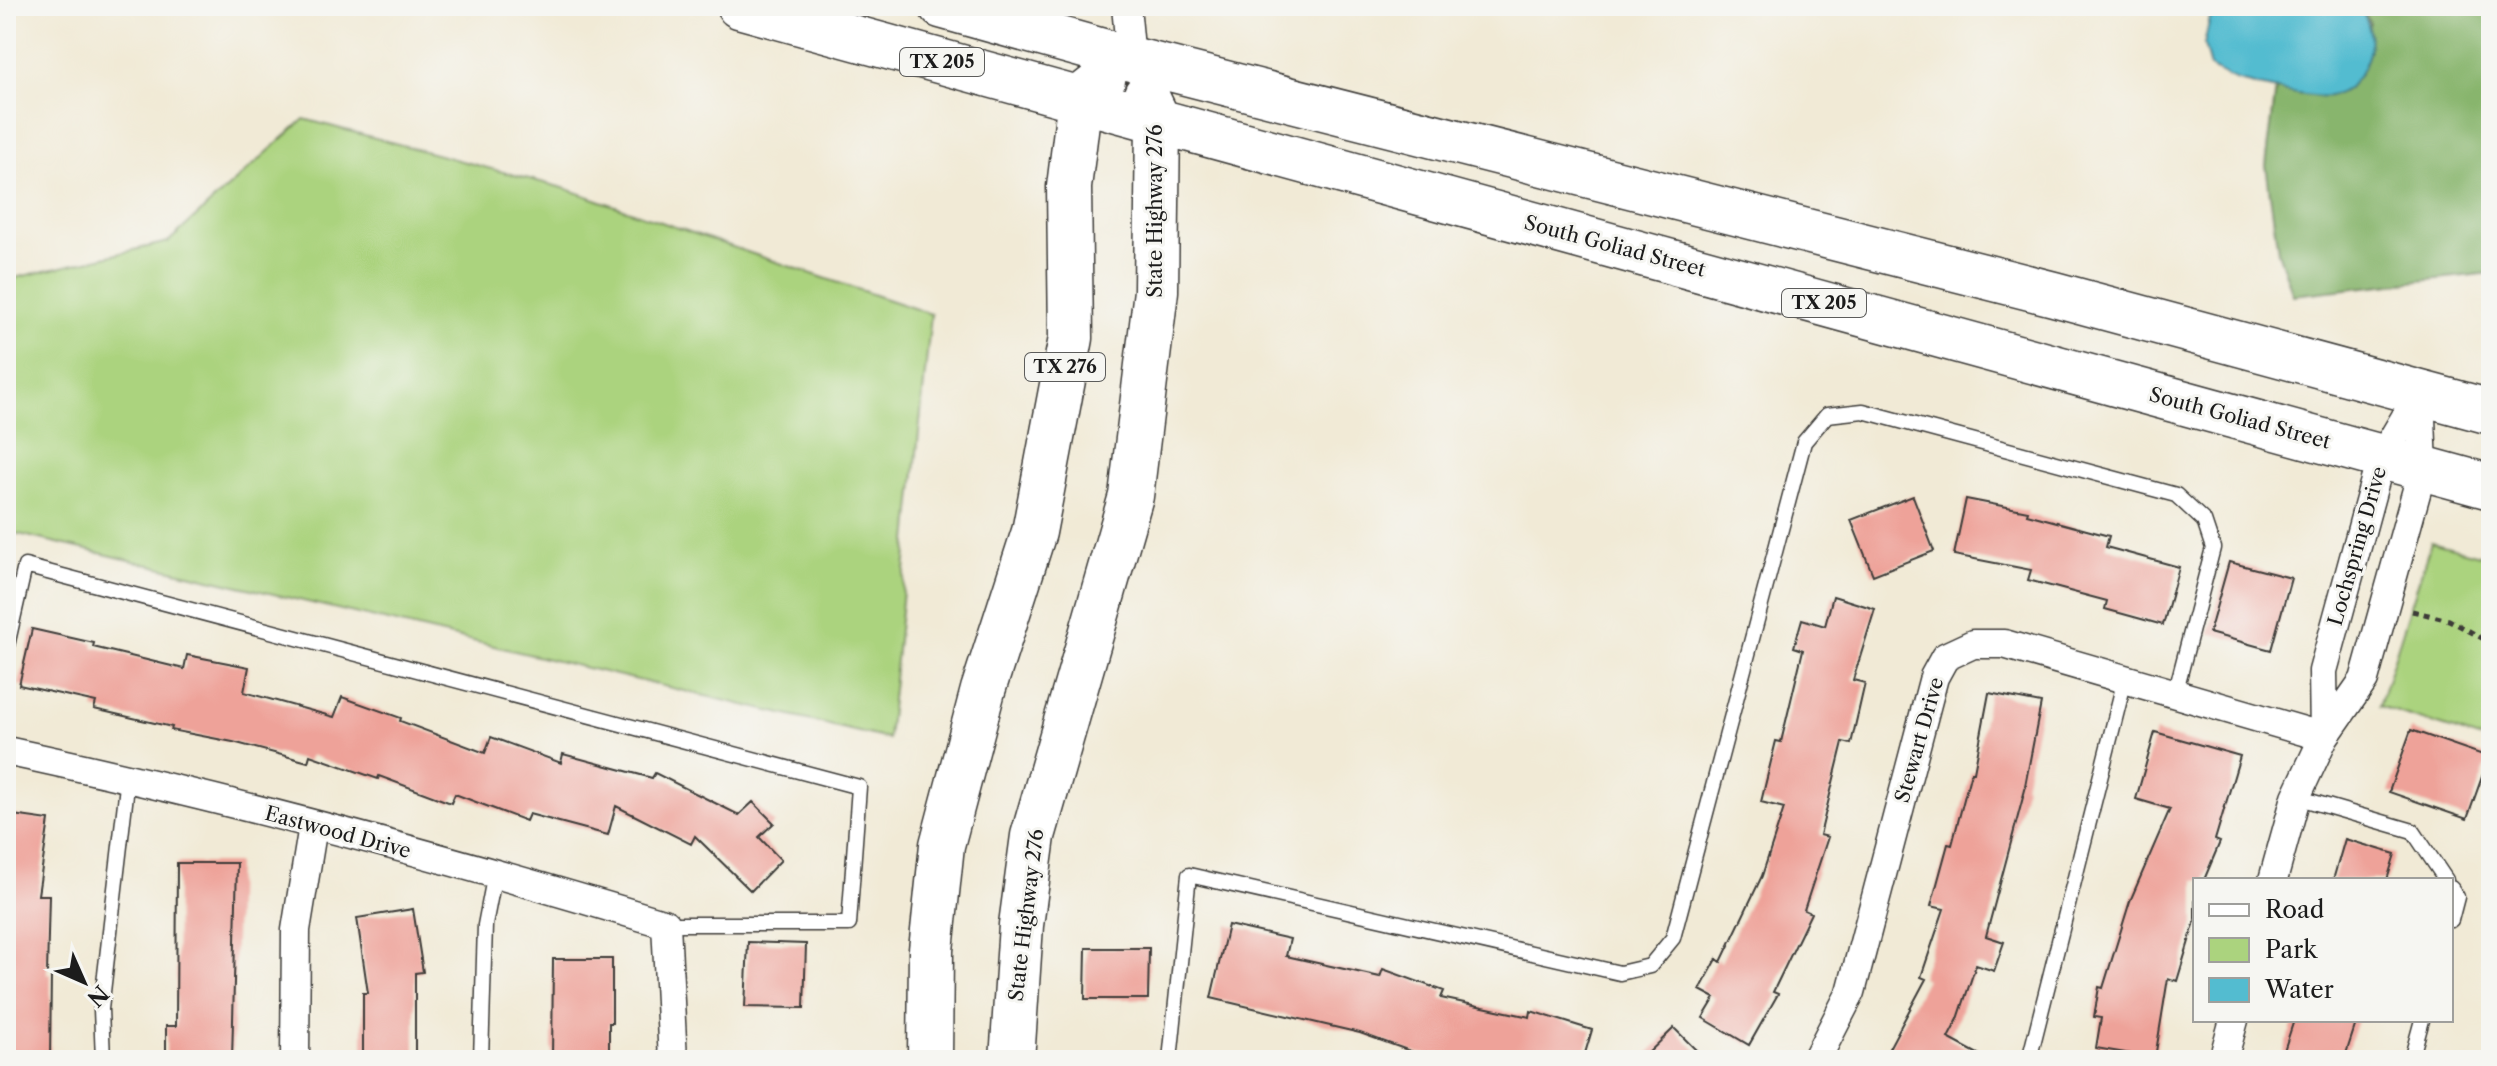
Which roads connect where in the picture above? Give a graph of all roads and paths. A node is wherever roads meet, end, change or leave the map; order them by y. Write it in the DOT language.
graph roads {
  1 [pos="739,6"];
  2 [pos="941,6"];
  3 [pos="1126,6"];
  4 [pos="1131,59"];
  5 [pos="1080,98"];
  6 [pos="1158,120"];
  7 [pos="2420,393"];
  8 [pos="2491,412"];
  9 [pos="2403,462"];
  10 [pos="2491,487"];
  11 [pos="6,650"];
  12 [pos="2125,679"];
  13 [pos="2175,694"];
  14 [pos="2324,737"];
  15 [pos="6,751"];
  16 [pos="128,777"];
  17 [pos="2296,797"];
  18 [pos="313,826"];
  19 [pos="495,873"];
  20 [pos="2274,878"];
  21 [pos="2445,878"];
  22 [pos="2453,891"];
  23 [pos="2453,912"];
  24 [pos="666,924"];
  25 [pos="2233,1022"];
  26 [pos="2421,1022"];
  27 [pos="103,1060"];
  28 [pos="295,1060"];
  29 [pos="481,1060"];
  30 [pos="673,1060"];
  31 [pos="930,1060"];
  32 [pos="1012,1060"];
  33 [pos="1170,1060"];
  34 [pos="1816,1060"];
  35 [pos="2029,1060"];
  36 [pos="2223,1060"];
  37 [pos="2411,1060"];
  1 -- 5 [label="main road, South Goliad Street / TX 205"];
  2 -- 4 [label="main road, TX 205"];
  3 -- 4 [label="street"];
  4 -- 5 [label="main road"];
  4 -- 6 [label="main road, State Highway 276"];
  4 -- 7 [label="main road, TX 205"];
  5 -- 6 [label="main road, South Goliad Street / TX 205"];
  5 -- 31 [label="main road, TX 276"];
  6 -- 9 [label="main road, South Goliad Street / TX 205"];
  6 -- 32 [label="main road, State Highway 276"];
  7 -- 8 [label="main road, TX 205"];
  7 -- 9 [label="street, Lochspring Drive"];
  7 -- 9 [label="street, Lochspring Drive"];
  9 -- 10 [label="main road, South Goliad Street / TX 205"];
  9 -- 14 [label="street, Lochspring Drive"];
  9 -- 14 [label="street, Lochspring Drive"];
  11 -- 24 [label="lane"];
  12 -- 13 [label="street, Stewart Drive"];
  12 -- 34 [label="street, Stewart Drive"];
  12 -- 35 [label="lane"];
  13 -- 14 [label="street, Stewart Drive"];
  13 -- 33 [label="lane"];
  14 -- 17 [label="street, Lochspring Drive"];
  15 -- 16 [label="street, Eastwood Drive"];
  16 -- 18 [label="street, Eastwood Drive"];
  16 -- 27 [label="lane"];
  17 -- 20 [label="street, Lochspring Drive"];
  17 -- 21 [label="lane"];
  18 -- 19 [label="street, Eastwood Drive"];
  18 -- 28 [label="street"];
  19 -- 24 [label="street, Eastwood Drive"];
  19 -- 29 [label="lane"];
  22 -- 23 [label="lane"];
  24 -- 30 [label="street"];
  25 -- 36 [label="street"];
  26 -- 37 [label="lane"];
}
